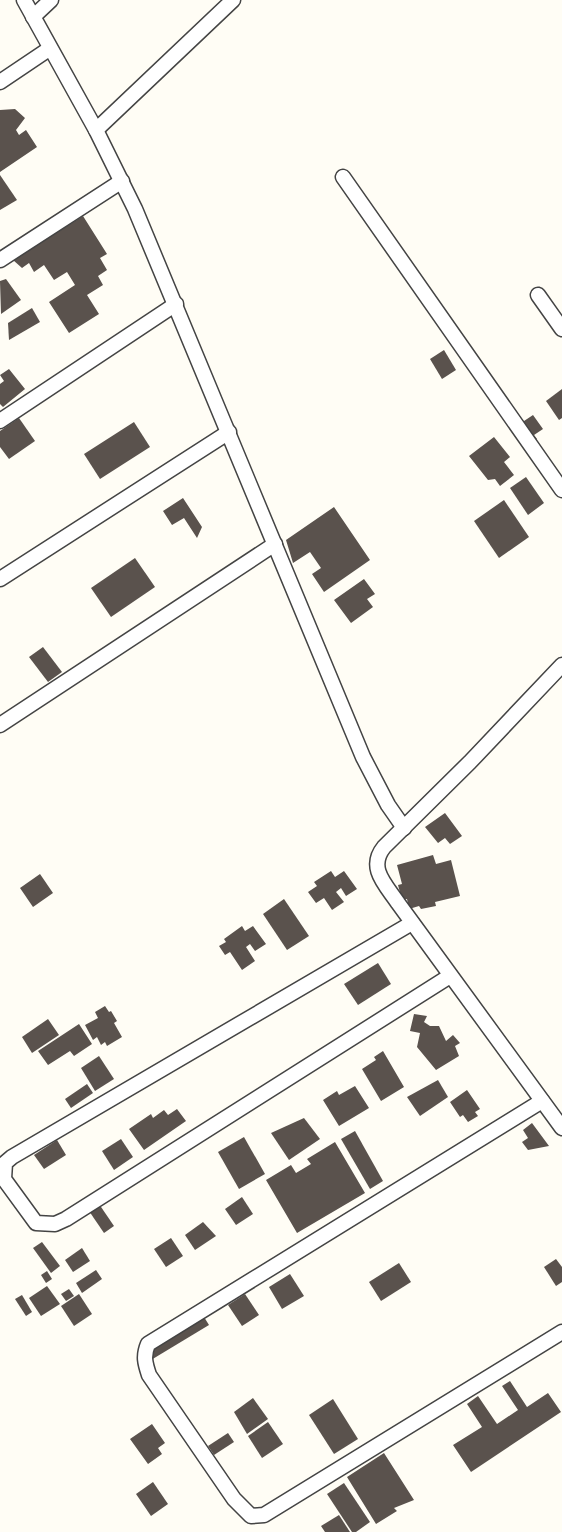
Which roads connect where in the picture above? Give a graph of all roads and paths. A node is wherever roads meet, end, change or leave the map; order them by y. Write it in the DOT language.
graph roads {
  1 [pos="24,0"];
  2 [pos="51,0"];
  3 [pos="233,0"];
  4 [pos="33,17"];
  5 [pos="49,49"];
  6 [pos="0,82"];
  7 [pos="96,130"];
  8 [pos="343,177"];
  9 [pos="122,181"];
  10 [pos="0,260"];
  11 [pos="538,295"];
  12 [pos="176,304"];
  13 [pos="562,329"];
  14 [pos="0,421"];
  15 [pos="229,432"];
  16 [pos="562,490"];
  17 [pos="275,544"];
  18 [pos="0,579"];
  19 [pos="562,665"];
  20 [pos="0,725"];
  21 [pos="404,828"];
  22 [pos="412,923"];
  23 [pos="450,976"];
  24 [pos="542,1101"];
  25 [pos="562,1128"];
  26 [pos="562,1332"];
  1 -- 4 [label="street"];
  2 -- 4 [label="street"];
  3 -- 7 [label="street"];
  4 -- 5 [label="street"];
  5 -- 6 [label="street"];
  5 -- 7 [label="street"];
  7 -- 9 [label="street"];
  8 -- 16 [label="street"];
  9 -- 10 [label="street"];
  9 -- 12 [label="street"];
  11 -- 13 [label="street"];
  12 -- 14 [label="street"];
  12 -- 15 [label="street"];
  15 -- 17 [label="street"];
  15 -- 18 [label="street"];
  17 -- 20 [label="street"];
  17 -- 21 [label="street"];
  19 -- 21 [label="street"];
  21 -- 22 [label="street"];
  22 -- 23 [label="street"];
  22 -- 23 [label="street"];
  23 -- 24 [label="street"];
  24 -- 25 [label="street"];
  24 -- 26 [label="street"];
}
